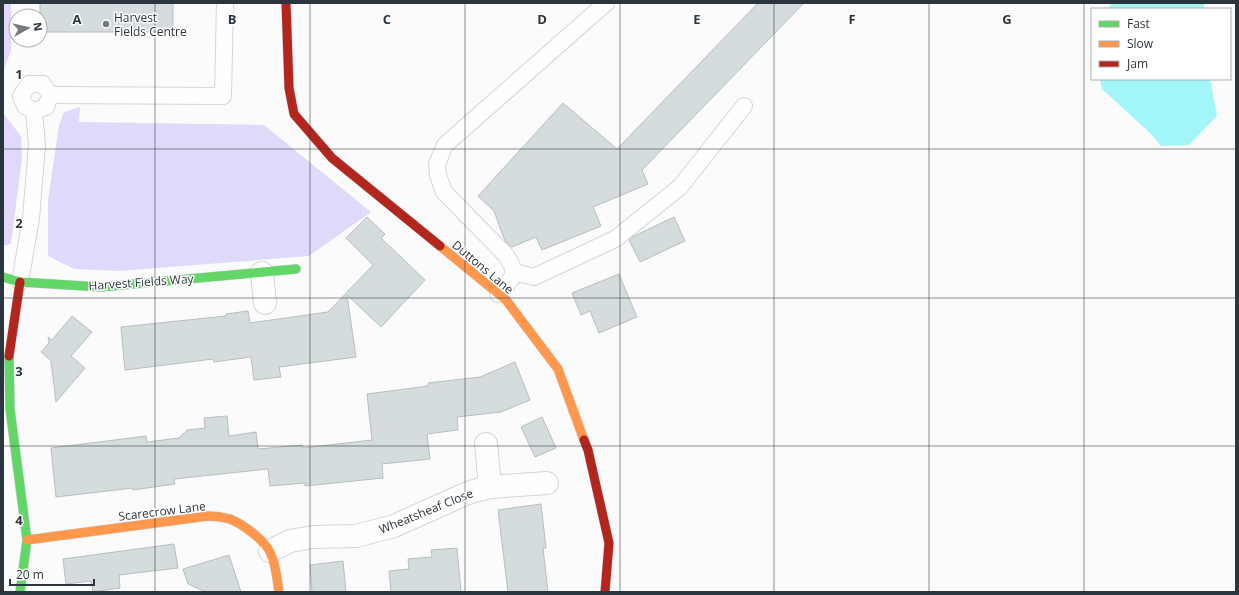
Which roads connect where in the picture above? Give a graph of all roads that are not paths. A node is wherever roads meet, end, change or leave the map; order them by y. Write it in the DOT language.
graph roads {
  1 [pos="224,3"];
  2 [pos="286,3"];
  3 [pos="606,3"];
  4 [pos="50,95"];
  5 [pos="744,106"];
  6 [pos="34,111"];
  7 [pos="296,269"];
  8 [pos="514,272"];
  9 [pos="262,273"];
  10 [pos="3,277"];
  11 [pos="20,282"];
  12 [pos="498,294"];
  13 [pos="265,303"];
  14 [pos="486,444"];
  15 [pos="547,483"];
  16 [pos="490,487"];
  17 [pos="28,540"];
  18 [pos="270,551"];
  19 [pos="20,592"];
  20 [pos="279,592"];
  21 [pos="605,592"];
  1 -- 4 [label="lane"];
  2 -- 12 [label="street, Duttons Lane"];
  3 -- 8 [label="lane"];
  4 -- 6 [label="lane"];
  4 -- 6 [label="lane"];
  5 -- 8 [label="lane"];
  6 -- 11 [label="lane"];
  7 -- 9 [label="street, Harvest Fields Way"];
  8 -- 12 [label="lane"];
  9 -- 11 [label="street, Harvest Fields Way"];
  9 -- 13 [label="street"];
  10 -- 11 [label="street, Harvest Fields Way"];
  11 -- 17 [label="street"];
  12 -- 21 [label="street, Duttons Lane"];
  14 -- 16 [label="street"];
  15 -- 16 [label="street, Wheatsheaf Close"];
  16 -- 18 [label="street, Wheatsheaf Close"];
  17 -- 18 [label="street, Scarecrow Lane"];
  17 -- 19 [label="street"];
  18 -- 20 [label="street, Scarecrow Lane"];
}
